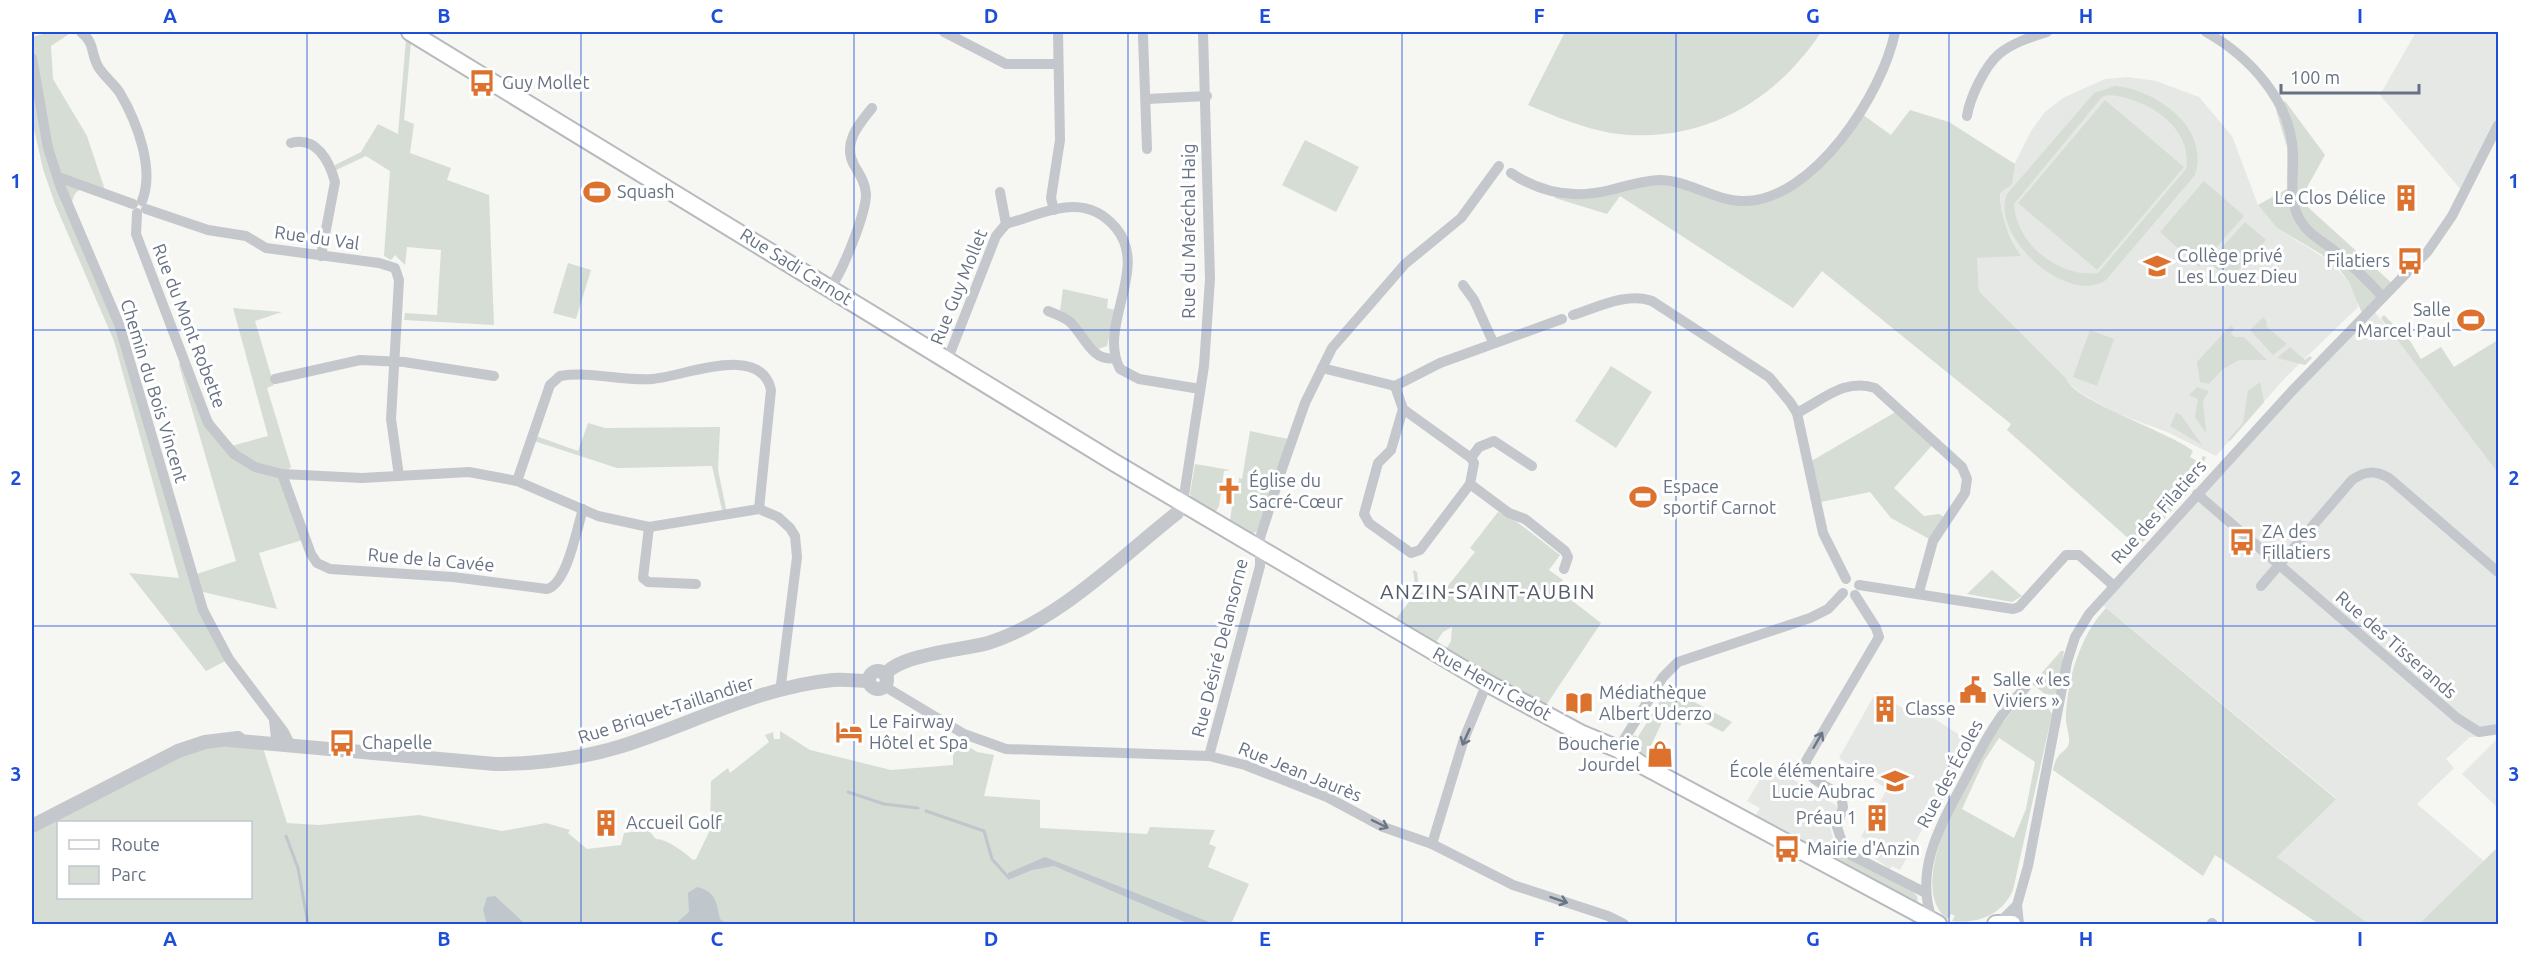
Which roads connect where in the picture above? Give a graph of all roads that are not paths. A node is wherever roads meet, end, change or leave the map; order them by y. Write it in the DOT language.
graph roads {
  1 [pos="81,32"];
  2 [pos="410,32"];
  3 [pos="944,32"];
  4 [pos="1058,32"];
  5 [pos="1203,32"];
  6 [pos="1895,32"];
  7 [pos="2047,32"];
  8 [pos="2206,32"];
  9 [pos="1143,36"];
  10 [pos="32,58"];
  11 [pos="1058,64"];
  12 [pos="1207,96"];
  13 [pos="1147,99"];
  14 [pos="872,108"];
  15 [pos="1967,116"];
  16 [pos="2499,125"];
  17 [pos="291,143"];
  18 [pos="1147,149"];
  19 [pos="1499,166"];
  20 [pos="1510,173"];
  21 [pos="59,180"];
  22 [pos="91,189"];
  23 [pos="1000,192"];
  24 [pos="140,207"];
  25 [pos="71,210"];
  26 [pos="1054,210"];
  27 [pos="1006,224"];
  28 [pos="321,256"];
  29 [pos="1463,285"];
  30 [pos="830,288"];
  31 [pos="2383,297"];
  32 [pos="1048,311"];
  33 [pos="1493,342"];
  34 [pos="1114,358"];
  35 [pos="947,361"];
  36 [pos="394,362"];
  37 [pos="1322,368"];
  38 [pos="494,376"];
  39 [pos="275,379"];
  40 [pos="1395,386"];
  41 [pos="1200,389"];
  42 [pos="1403,409"];
  43 [pos="1797,413"];
  44 [pos="1471,458"];
  45 [pos="1532,466"];
  46 [pos="282,474"];
  47 [pos="399,476"];
  48 [pos="517,481"];
  49 [pos="1470,484"];
  50 [pos="2197,494"];
  51 [pos="1183,502"];
  52 [pos="584,509"];
  53 [pos="759,509"];
  54 [pos="649,527"];
  55 [pos="1261,549"];
  56 [pos="2278,566"];
  57 [pos="1564,569"];
  58 [pos="2499,572"];
  59 [pos="1846,579"];
  60 [pos="696,584"];
  61 [pos="2114,586"];
  62 [pos="2261,586"];
  63 [pos="1857,590"];
  64 [pos="1844,592"];
  65 [pos="1919,592"];
  66 [pos="885,680"];
  67 [pos="1487,683"];
  68 [pos="2026,687"];
  69 [pos="784,690"];
  70 [pos="2499,729"];
  71 [pos="280,742"];
  72 [pos="1618,749"];
  73 [pos="1209,756"];
  74 [pos="32,826"];
  75 [pos="1432,844"];
  76 [pos="1926,893"];
  77 [pos="2017,905"];
  78 [pos="1936,923"];
  79 [pos="1624,924"];
  80 [pos="2002,924"];
  81 [pos="2019,924"];
  1 -- 24 [label="street, Rue du Mont Robette"];
  2 -- 30 [label="main road, Rue Sadi Carnot"];
  3 -- 11 [label="street"];
  4 -- 11 [label="street"];
  5 -- 12 [label="street, Rue du Maréchal Haig"];
  6 -- 20 [label="street"];
  7 -- 15 [label="street"];
  8 -- 31 [label="street"];
  9 -- 13 [label="street"];
  10 -- 21 [label="street, Chemin du Bois Vincent"];
  11 -- 26 [label="street"];
  12 -- 13 [label="street"];
  12 -- 41 [label="street, Rue du Maréchal Haig"];
  13 -- 18 [label="street"];
  14 -- 30 [label="street"];
  16 -- 31 [label="street, Rue des Filatiers"];
  17 -- 28 [label="street"];
  19 -- 37 [label="street, Rue Désiré Delansorne"];
  21 -- 22 [label="street, Rue du Val"];
  21 -- 25 [label="street, Chemin du Bois Vincent"];
  22 -- 24 [label="street, Rue du Val"];
  22 -- 25 [label="street"];
  23 -- 27 [label="street, Rue Guy Mollet"];
  24 -- 28 [label="street, Rue du Val"];
  24 -- 46 [label="street, Rue du Mont Robette"];
  25 -- 71 [label="street, Chemin du Bois Vincent"];
  26 -- 27 [label="street"];
  26 -- 34 [label="street"];
  27 -- 35 [label="street, Rue Guy Mollet"];
  28 -- 36 [label="street, Rue du Val"];
  29 -- 33 [label="street"];
  30 -- 35 [label="main road, Rue Sadi Carnot"];
  31 -- 50 [label="street, Rue des Filatiers"];
  32 -- 34 [label="street"];
  33 -- 40 [label="street"];
  33 -- 43 [label="street"];
  34 -- 41 [label="street"];
  35 -- 51 [label="main road, Rue Sadi Carnot"];
  36 -- 38 [label="street"];
  36 -- 39 [label="street"];
  36 -- 47 [label="street"];
  37 -- 40 [label="street"];
  37 -- 55 [label="street, Rue Désiré Delansorne"];
  40 -- 42 [label="street"];
  41 -- 51 [label="street, Rue du Maréchal Haig"];
  42 -- 44 [label="street"];
  42 -- 49 [label="street"];
  43 -- 59 [label="street"];
  43 -- 65 [label="street"];
  44 -- 45 [label="street"];
  44 -- 49 [label="street"];
  46 -- 47 [label="street, Rue du Mont Robette"];
  46 -- 52 [label="street, Rue de la Cavée"];
  47 -- 48 [label="street, Rue du Mont Robette"];
  48 -- 52 [label="street, Rue du Mont Robette"];
  48 -- 53 [label="street"];
  49 -- 57 [label="street"];
  50 -- 56 [label="street, Rue des Tisserands"];
  50 -- 61 [label="street, Rue des Filatiers"];
  51 -- 55 [label="main road, Rue Henri Cadot"];
  51 -- 66 [label="street"];
  52 -- 54 [label="street, Rue du Mont Robette"];
  53 -- 54 [label="street, Rue du Mont Robette"];
  53 -- 69 [label="street"];
  54 -- 60 [label="street"];
  55 -- 67 [label="main road, Rue Henri Cadot"];
  55 -- 73 [label="street, Rue Désiré Delansorne"];
  56 -- 58 [label="street"];
  56 -- 62 [label="street"];
  56 -- 70 [label="street, Rue des Tisserands"];
  59 -- 63 [label="street"];
  59 -- 64 [label="street"];
  61 -- 65 [label="street"];
  61 -- 77 [label="street, Rue des Filatiers"];
  63 -- 64 [label="street"];
  63 -- 65 [label="street"];
  76 -- 63 [label="street, one-way"];
  64 -- 72 [label="street"];
  66 -- 69 [label="street, Rue Briquet-Taillandier"];
  66 -- 73 [label="street, Rue Jean Jaurès"];
  67 -- 72 [label="main road, Rue Henri Cadot"];
  67 -- 75 [label="street, one-way"];
  68 -- 76 [label="street, Rue des Écoles"];
  69 -- 71 [label="street, Rue Briquet-Taillandier"];
  71 -- 74 [label="street, Rue Briquet-Taillandier"];
  72 -- 78 [label="main road, Rue Henri Cadot"];
  73 -- 75 [label="street, Rue Jean Jaurès, one-way"];
  75 -- 79 [label="street, Rue Jean Jaurès, one-way"];
  76 -- 78 [label="street, Rue des Écoles"];
  77 -- 80 [label="street"];
  77 -- 81 [label="street, Rue des Filatiers"];
}
